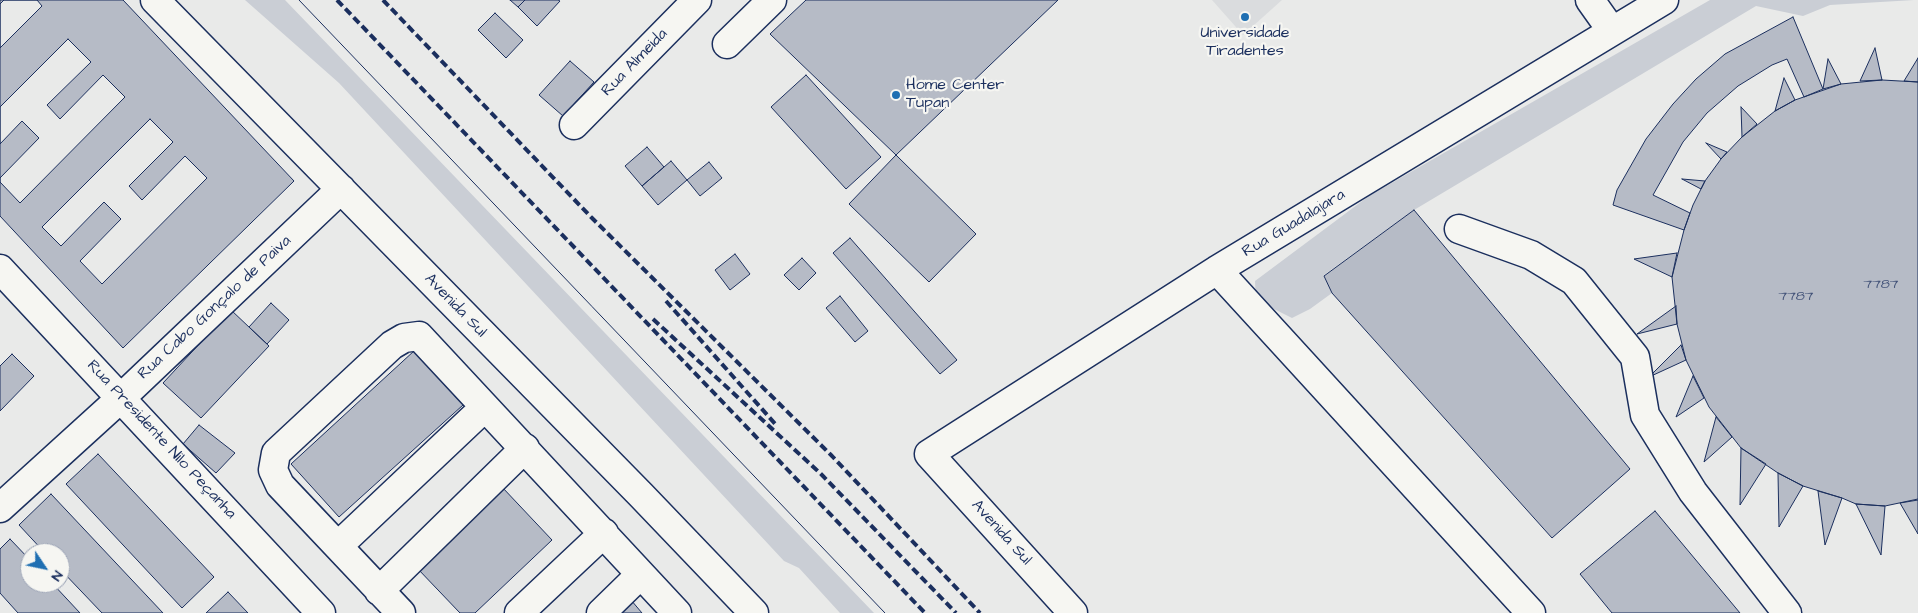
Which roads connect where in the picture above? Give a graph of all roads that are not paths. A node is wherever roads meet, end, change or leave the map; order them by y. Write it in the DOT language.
graph roads {
  1 [pos="155,0"];
  2 [pos="697,0"];
  3 [pos="772,0"];
  4 [pos="1590,0"];
  5 [pos="1664,0"];
  6 [pos="1612,32"];
  7 [pos="727,44"];
  8 [pos="574,125"];
  9 [pos="341,189"];
  10 [pos="1459,229"];
  11 [pos="0,268"];
  12 [pos="1217,270"];
  13 [pos="121,398"];
  14 [pos="485,407"];
  15 [pos="524,448"];
  16 [pos="929,454"];
  17 [pos="0,508"];
  18 [pos="604,533"];
  19 [pos="338,546"];
  20 [pos="640,575"];
  21 [pos="379,591"];
  22 [pos="320,613"];
  23 [pos="400,613"];
  24 [pos="519,613"];
  25 [pos="601,613"];
  26 [pos="677,613"];
  27 [pos="754,613"];
  28 [pos="1074,613"];
  29 [pos="1531,613"];
  30 [pos="1787,613"];
  1 -- 9 [label="street, Avenida Sul"];
  2 -- 8 [label="street, Rua Almeida"];
  3 -- 7 [label="street"];
  4 -- 6 [label="street"];
  5 -- 6 [label="street, Rua Guadalajara"];
  6 -- 12 [label="street, Rua Guadalajara"];
  9 -- 13 [label="street, Rua Cabo Gonçalo de Paiva"];
  9 -- 27 [label="street, Avenida Sul"];
  10 -- 30 [label="street"];
  11 -- 13 [label="street, Rua Presidente Nilo Peçanha"];
  12 -- 16 [label="street, Rua Guadalajara"];
  12 -- 29 [label="street"];
  13 -- 17 [label="street, Rua Cabo Gonçalo de Paiva"];
  13 -- 22 [label="street, Rua Presidente Nilo Peçanha"];
  14 -- 15 [label="street"];
  14 -- 19 [label="street"];
  14 -- 19 [label="street"];
  15 -- 18 [label="street"];
  15 -- 21 [label="street"];
  16 -- 28 [label="street, Avenida Sul"];
  18 -- 20 [label="street"];
  18 -- 24 [label="street"];
  19 -- 21 [label="street"];
  20 -- 25 [label="street"];
  20 -- 26 [label="street"];
  21 -- 23 [label="street"];
}
